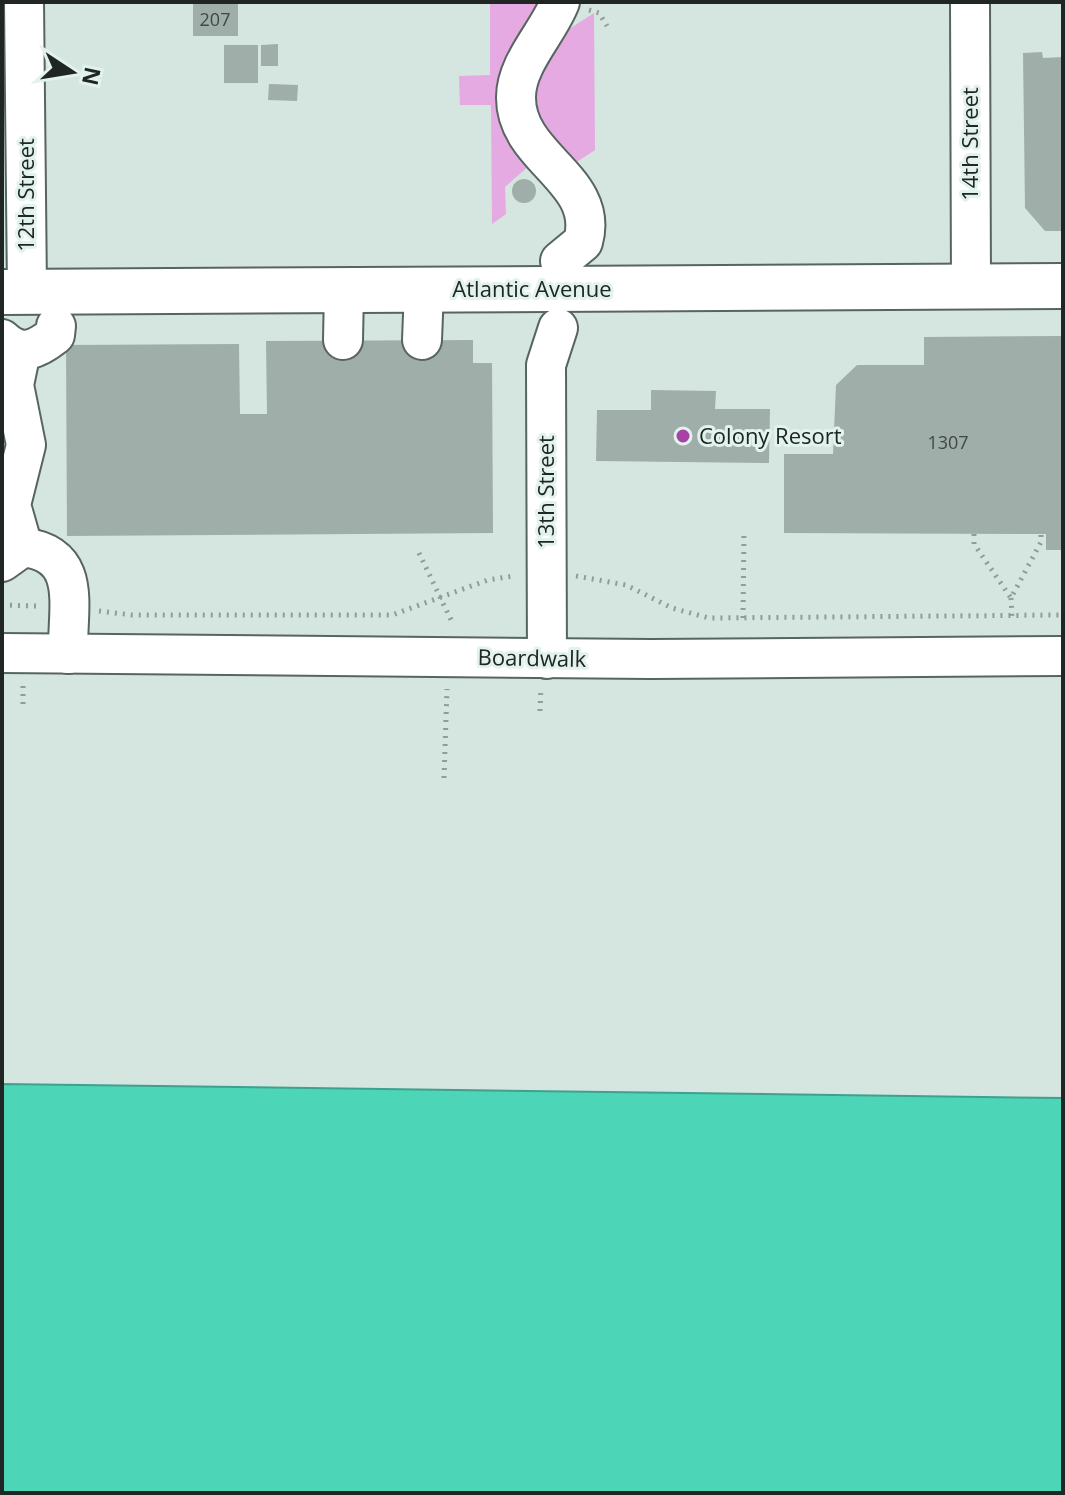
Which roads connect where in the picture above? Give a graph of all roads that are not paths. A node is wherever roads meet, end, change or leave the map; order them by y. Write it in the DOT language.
graph roads {
  1 [pos="24,2"];
  2 [pos="560,2"];
  3 [pos="970,2"];
  4 [pos="560,261"];
  5 [pos="971,286"];
  6 [pos="1063,286"];
  7 [pos="344,290"];
  8 [pos="424,290"];
  9 [pos="14,292"];
  10 [pos="56,326"];
  11 [pos="558,328"];
  12 [pos="343,340"];
  13 [pos="422,340"];
  14 [pos="12,345"];
  15 [pos="13,554"];
  16 [pos="68,654"];
  17 [pos="1063,656"];
  18 [pos="12,666"];
  19 [pos="544,673"];
  1 -- 9 [label="street, 12th Street"];
  2 -- 4 [label="street"];
  3 -- 5 [label="street, 14th Street"];
  5 -- 6 [label="main road, Atlantic Avenue"];
  5 -- 8 [label="main road, Atlantic Avenue"];
  7 -- 8 [label="main road, Atlantic Avenue"];
  7 -- 9 [label="main road, Atlantic Avenue"];
  7 -- 12 [label="street"];
  8 -- 13 [label="street"];
  10 -- 14 [label="street"];
  11 -- 19 [label="street, 13th Street"];
  14 -- 15 [label="street"];
  15 -- 16 [label="street"];
  16 -- 18 [label="street, Boardwalk"];
  16 -- 19 [label="street, Boardwalk"];
  17 -- 19 [label="street, Boardwalk"];
}
